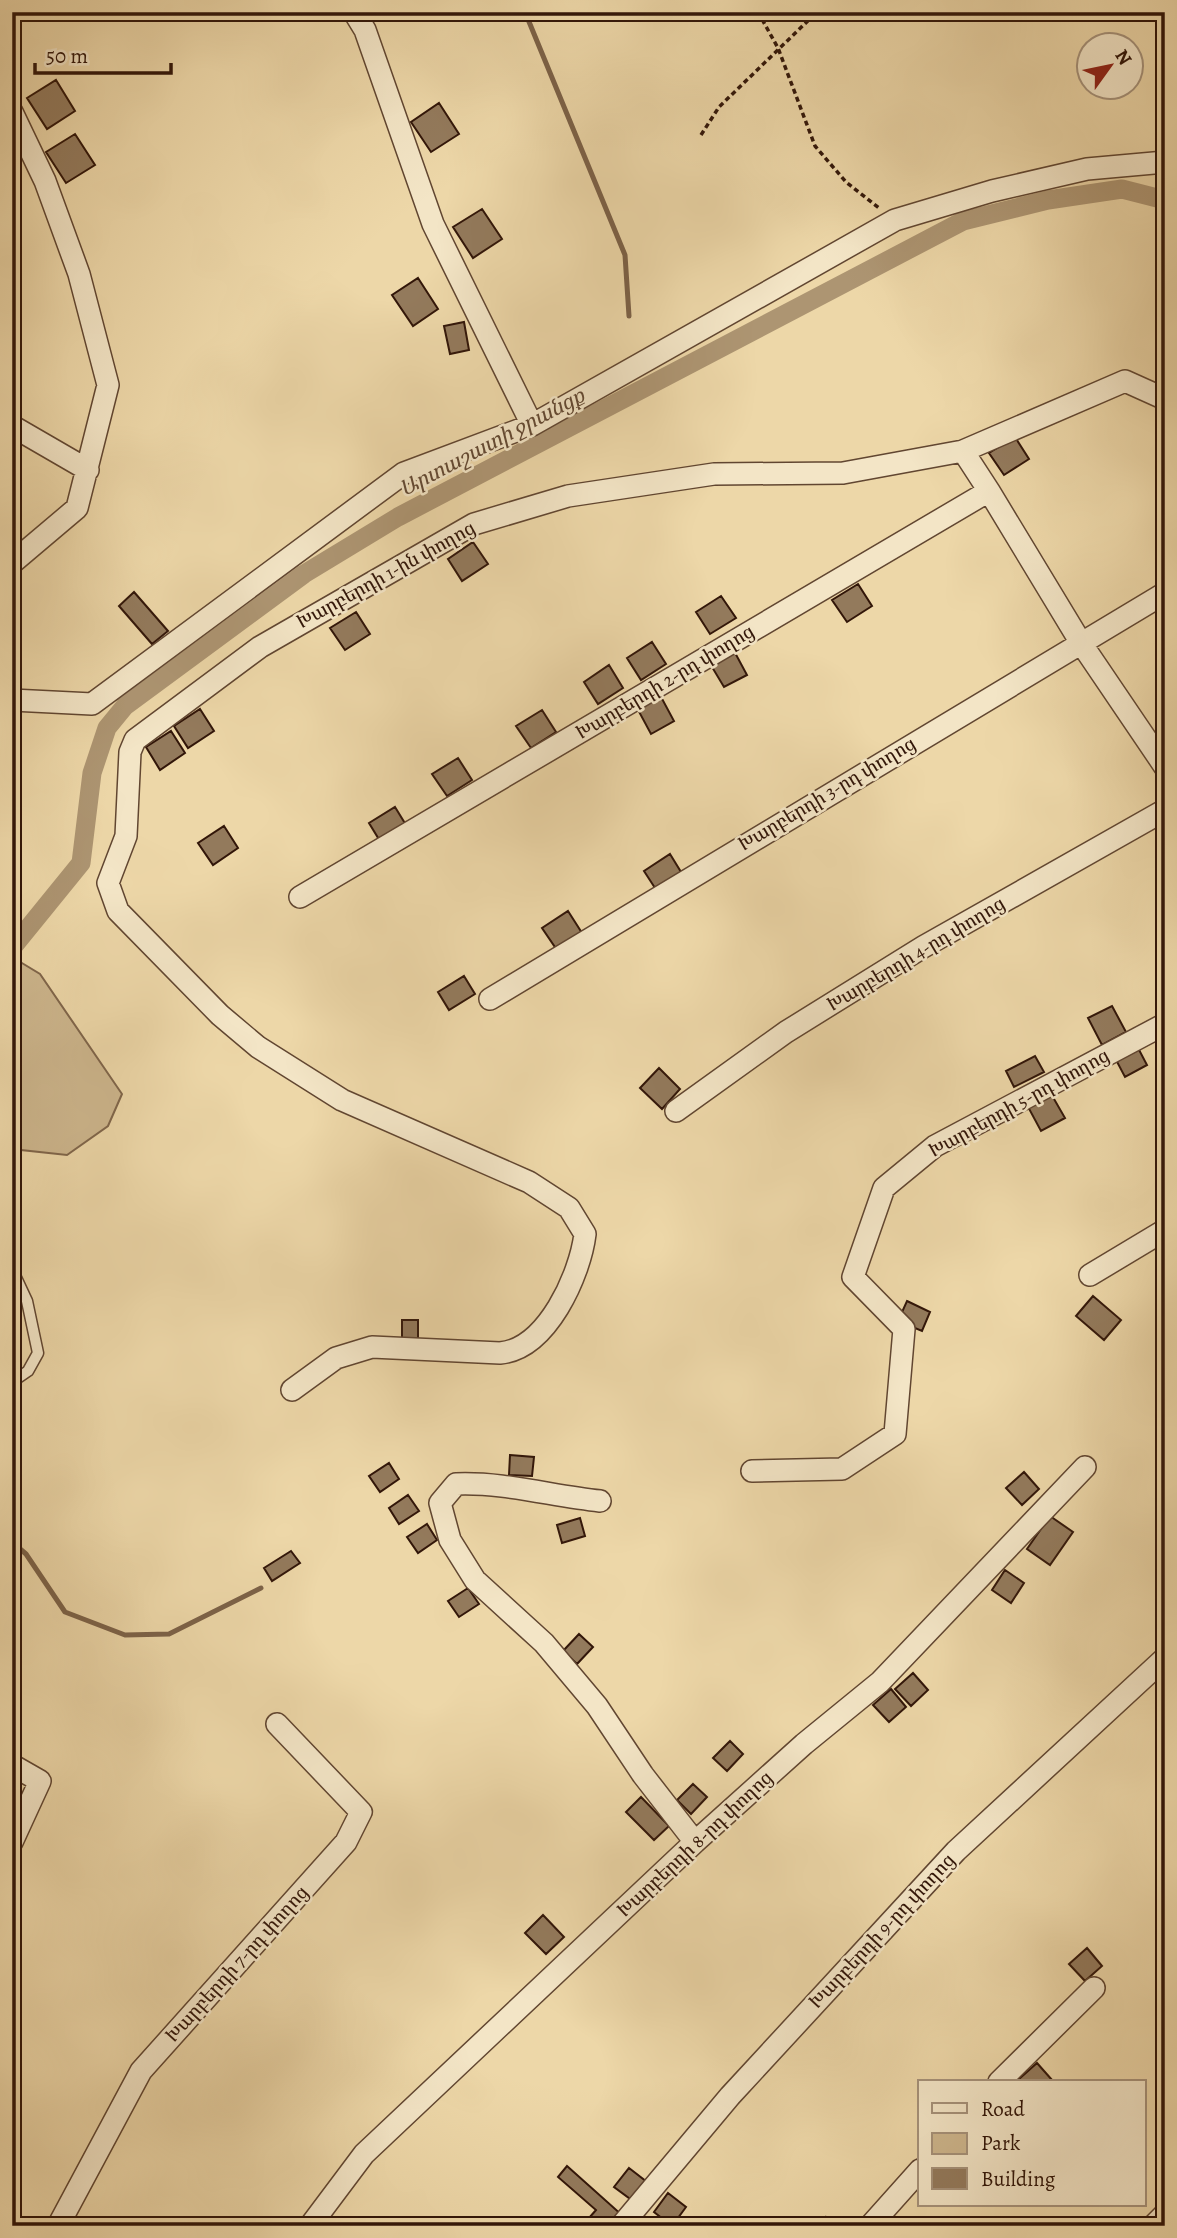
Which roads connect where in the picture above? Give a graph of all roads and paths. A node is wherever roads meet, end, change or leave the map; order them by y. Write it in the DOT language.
graph roads {
  1 [pos="354,12"];
  2 [pos="758,12"];
  3 [pos="817,12"];
  4 [pos="778,48"];
  5 [pos="12,112"];
  6 [pos="701,135"];
  7 [pos="1165,162"];
  8 [pos="895,220"];
  9 [pos="1165,399"];
  10 [pos="532,425"];
  11 [pos="12,426"];
  12 [pos="963,451"];
  13 [pos="88,470"];
  14 [pos="989,491"];
  15 [pos="12,563"];
  16 [pos="1165,593"];
  17 [pos="1081,643"];
  18 [pos="12,700"];
  19 [pos="1165,767"];
  20 [pos="1165,810"];
  21 [pos="300,897"];
  22 [pos="490,999"];
  23 [pos="1165,1024"];
  24 [pos="676,1111"];
  25 [pos="1165,1230"];
  26 [pos="12,1269"];
  27 [pos="1090,1275"];
  28 [pos="12,1382"];
  29 [pos="292,1390"];
  30 [pos="1085,1467"];
  31 [pos="752,1471"];
  32 [pos="600,1501"];
  33 [pos="1165,1658"];
  34 [pos="277,1724"];
  35 [pos="12,1765"];
  36 [pos="12,1842"];
  37 [pos="695,1842"];
  38 [pos="1094,1988"];
  39 [pos="1001,2080"];
  40 [pos="918,2172"];
  41 [pos="1165,2214"];
  42 [pos="58,2226"];
  43 [pos="310,2226"];
  44 [pos="621,2226"];
  45 [pos="870,2226"];
  46 [pos="1153,2226"];
  1 -- 10 [label="street"];
  2 -- 4 [label="path"];
  3 -- 4 [label="path"];
  4 -- 6 [label="path"];
  4 -- 8 [label="path"];
  5 -- 13 [label="street"];
  7 -- 8 [label="street"];
  8 -- 10 [label="street"];
  9 -- 12 [label="street, Խարբերդի 1-ին փողոց"];
  10 -- 18 [label="street"];
  11 -- 13 [label="street"];
  12 -- 14 [label="street"];
  12 -- 29 [label="street, Խարբերդի 1-ին փողոց"];
  13 -- 15 [label="street"];
  14 -- 17 [label="street"];
  14 -- 21 [label="street, Խարբերդի 2-րդ փողոց"];
  16 -- 17 [label="street, Խարբերդի 3-րդ փողոց"];
  17 -- 19 [label="street"];
  17 -- 22 [label="street, Խարբերդի 3-րդ փողոց"];
  20 -- 24 [label="street, Խարբերդի 4-րդ փողոց"];
  23 -- 31 [label="street, Խարբերդի 5-րդ փողոց"];
  25 -- 27 [label="street"];
  26 -- 28 [label="lane"];
  30 -- 37 [label="street, Խարբերդի 8-րդ փողոց"];
  32 -- 37 [label="street"];
  33 -- 44 [label="street, Խարբերդի 9-րդ փողոց"];
  34 -- 42 [label="street, Խարբերդի 7-րդ փողոց"];
  35 -- 36 [label="street"];
  37 -- 43 [label="street, Խարբերդի 8-րդ փողոց"];
  38 -- 39 [label="street"];
  40 -- 45 [label="street"];
  41 -- 46 [label="street"];
}
